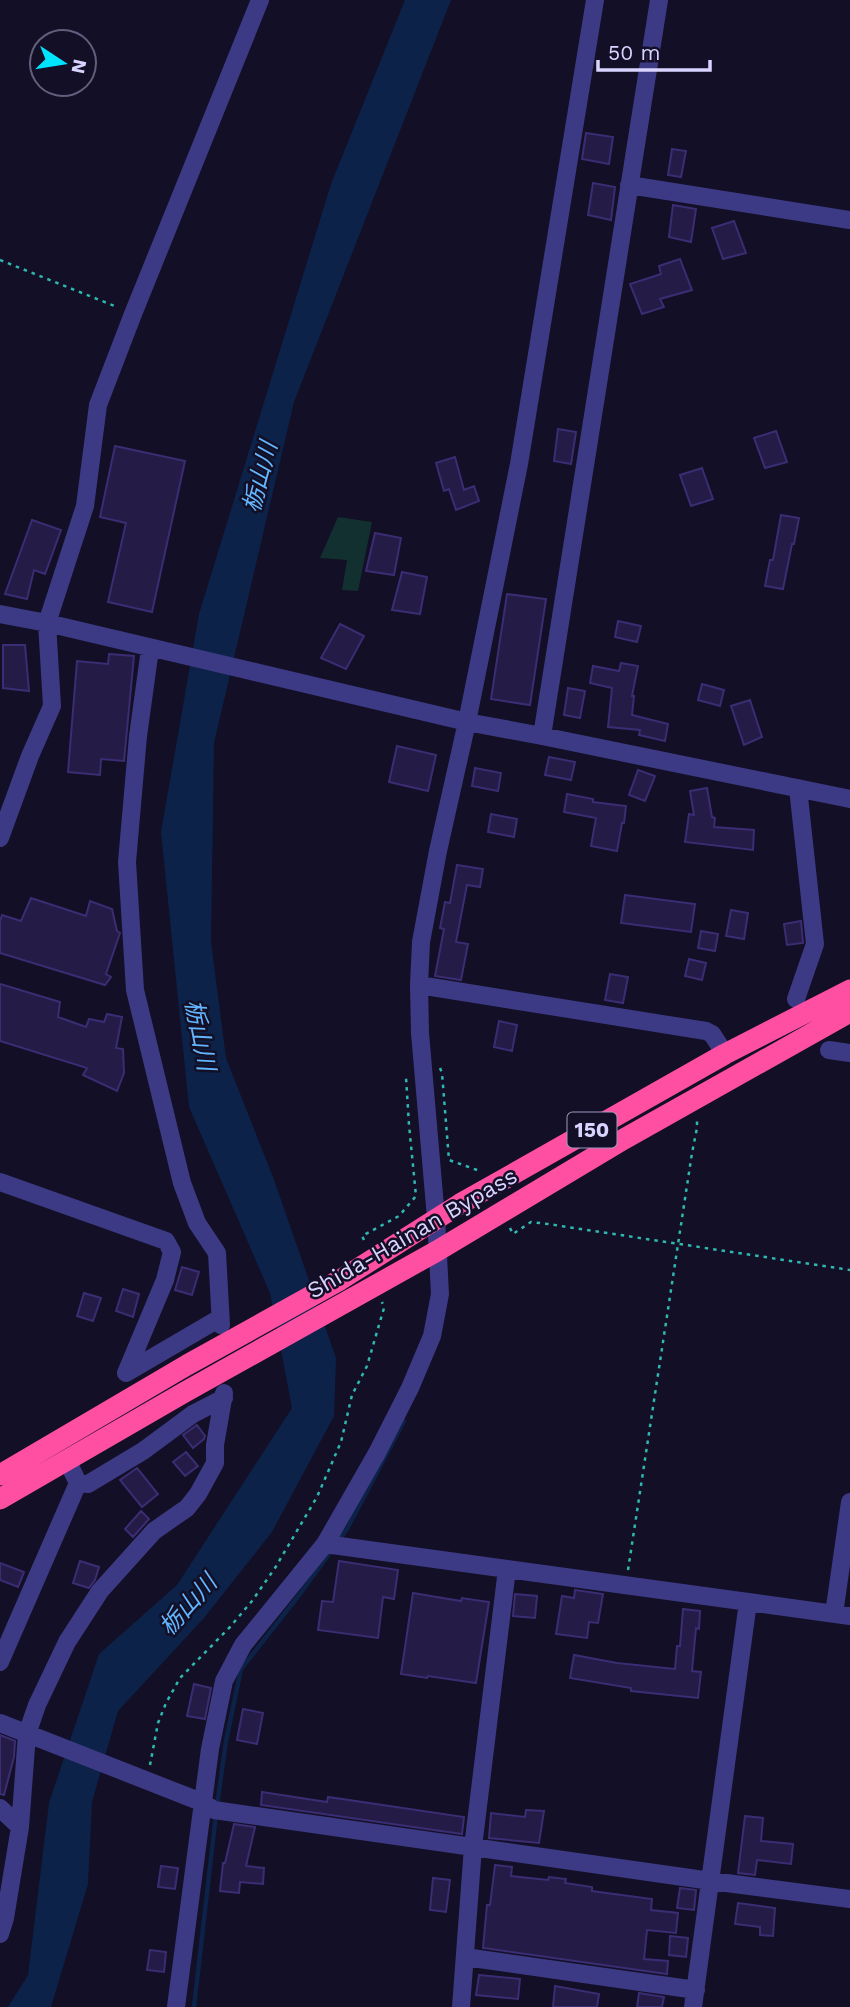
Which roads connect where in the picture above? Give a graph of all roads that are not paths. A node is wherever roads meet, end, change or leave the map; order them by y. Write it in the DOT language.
graph roads {
  1 [pos="260,0"];
  2 [pos="594,0"];
  3 [pos="659,0"];
  4 [pos="629,185"];
  5 [pos="850,220"];
  6 [pos="0,614"];
  7 [pos="47,623"];
  8 [pos="154,650"];
  9 [pos="467,722"];
  10 [pos="542,736"];
  11 [pos="798,788"];
  12 [pos="850,799"];
  13 [pos="0,838"];
  14 [pos="419,985"];
  15 [pos="850,990"];
  16 [pos="796,999"];
  17 [pos="850,1012"];
  18 [pos="829,1050"];
  19 [pos="850,1053"];
  20 [pos="725,1054"];
  21 [pos="0,1182"];
  22 [pos="436,1218"];
  23 [pos="437,1251"];
  24 [pos="67,1460"];
  25 [pos="0,1475"];
  26 [pos="78,1483"];
  27 [pos="0,1499"];
  28 [pos="850,1503"];
  29 [pos="333,1545"];
  30 [pos="507,1569"];
  31 [pos="748,1602"];
  32 [pos="842,1615"];
  33 [pos="0,1662"];
  34 [pos="0,1723"];
  35 [pos="31,1736"];
  36 [pos="204,1803"];
  37 [pos="0,1808"];
  38 [pos="20,1826"];
  39 [pos="474,1847"];
  40 [pos="710,1881"];
  41 [pos="850,1899"];
  42 [pos="0,1934"];
  43 [pos="465,1957"];
  44 [pos="695,1999"];
  45 [pos="176,2007"];
  46 [pos="461,2007"];
  1 -- 7 [label="street"];
  2 -- 9 [label="street"];
  3 -- 4 [label="street"];
  4 -- 5 [label="street"];
  4 -- 10 [label="street"];
  6 -- 7 [label="street"];
  7 -- 8 [label="street"];
  7 -- 13 [label="street"];
  8 -- 9 [label="street"];
  8 -- 21 [label="street"];
  9 -- 10 [label="street"];
  9 -- 14 [label="street"];
  10 -- 11 [label="street"];
  11 -- 12 [label="street"];
  11 -- 16 [label="street"];
  14 -- 20 [label="street"];
  14 -- 22 [label="street"];
  15 -- 20 [label="highway, Shida-Hainan Bypass / 150"];
  17 -- 23 [label="highway, Shida-Hainan Bypass / 150"];
  18 -- 19 [label="street"];
  20 -- 22 [label="highway, Shida-Hainan Bypass / 150"];
  22 -- 23 [label="street"];
  22 -- 25 [label="highway, Shida-Hainan Bypass / 150"];
  23 -- 24 [label="highway, Shida-Hainan Bypass / 150"];
  23 -- 29 [label="street"];
  24 -- 26 [label="street"];
  24 -- 27 [label="highway, Shida-Hainan Bypass / 150"];
  26 -- 33 [label="street"];
  26 -- 35 [label="street"];
  28 -- 32 [label="street"];
  29 -- 30 [label="street"];
  29 -- 36 [label="street"];
  30 -- 31 [label="street"];
  30 -- 39 [label="street"];
  31 -- 32 [label="street"];
  31 -- 40 [label="street"];
  34 -- 35 [label="street"];
  35 -- 36 [label="street"];
  35 -- 38 [label="street"];
  36 -- 39 [label="street"];
  36 -- 45 [label="street"];
  37 -- 38 [label="street"];
  38 -- 42 [label="street"];
  39 -- 40 [label="street"];
  39 -- 43 [label="street"];
  40 -- 41 [label="street"];
  40 -- 44 [label="street"];
  43 -- 44 [label="street"];
  43 -- 46 [label="street"];
}
